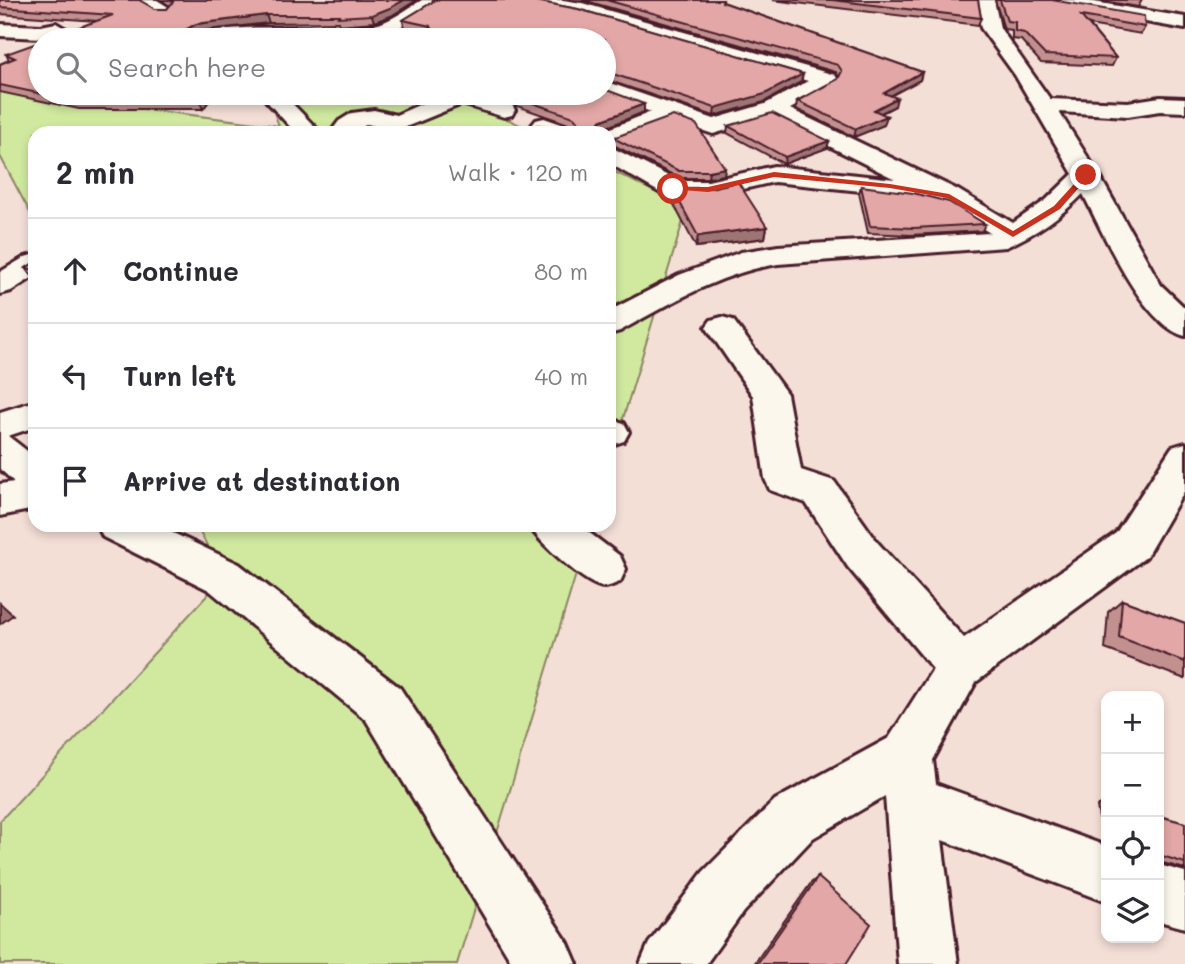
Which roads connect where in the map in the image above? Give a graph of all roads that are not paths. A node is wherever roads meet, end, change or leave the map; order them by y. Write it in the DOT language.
graph roads {
  1 [pos="143,0"];
  2 [pos="435,0"];
  3 [pos="534,0"];
  4 [pos="985,0"];
  5 [pos="1050,0"];
  6 [pos="164,9"];
  7 [pos="1161,18"];
  8 [pos="1185,18"];
  9 [pos="1185,23"];
  10 [pos="384,28"];
  11 [pos="0,30"];
  12 [pos="28,31"];
  13 [pos="28,42"];
  14 [pos="10,52"];
  15 [pos="616,91"];
  16 [pos="282,105"];
  17 [pos="435,105"];
  18 [pos="489,105"];
  19 [pos="1045,105"];
  20 [pos="1185,105"];
  21 [pos="774,109"];
  22 [pos="504,110"];
  23 [pos="672,112"];
  24 [pos="302,126"];
  25 [pos="347,126"];
  26 [pos="616,134"];
  27 [pos="850,147"];
  28 [pos="616,157"];
  29 [pos="774,174"];
  30 [pos="1086,175"];
  31 [pos="949,196"];
  32 [pos="1013,235"];
  33 [pos="28,267"];
  34 [pos="0,285"];
  35 [pos="616,320"];
  36 [pos="1185,326"];
  37 [pos="722,327"];
  38 [pos="28,416"];
  39 [pos="0,425"];
  40 [pos="0,447"];
  41 [pos="1185,457"];
  42 [pos="28,473"];
  43 [pos="28,495"];
  44 [pos="0,500"];
  45 [pos="131,532"];
  46 [pos="557,532"];
  47 [pos="605,569"];
  48 [pos="960,667"];
  49 [pos="910,779"];
  50 [pos="1101,872"];
  51 [pos="1164,894"];
  52 [pos="1185,900"];
  53 [pos="547,964"];
  54 [pos="670,964"];
  55 [pos="928,964"];
  1 -- 6 [label="street"];
  2 -- 10 [label="street"];
  3 -- 21 [label="street"];
  4 -- 19 [label="street"];
  5 -- 7 [label="street"];
  7 -- 8 [label="street"];
  7 -- 9 [label="street"];
  11 -- 12 [label="street"];
  13 -- 14 [label="street"];
  15 -- 23 [label="street"];
  16 -- 24 [label="street"];
  17 -- 25 [label="street"];
  18 -- 22 [label="street"];
  19 -- 20 [label="street"];
  19 -- 30 [label="street"];
  21 -- 23 [label="street"];
  21 -- 27 [label="street"];
  23 -- 26 [label="street"];
  27 -- 29 [label="street"];
  27 -- 31 [label="street"];
  28 -- 29 [label="street"];
  29 -- 31 [label="street"];
  30 -- 32 [label="street"];
  30 -- 36 [label="street"];
  31 -- 32 [label="street"];
  32 -- 35 [label="street"];
  33 -- 34 [label="street"];
  37 -- 48 [label="street"];
  38 -- 39 [label="street"];
  40 -- 42 [label="street"];
  41 -- 48 [label="street"];
  43 -- 44 [label="street"];
  45 -- 53 [label="street"];
  46 -- 47 [label="street"];
  48 -- 49 [label="street"];
  49 -- 50 [label="street"];
  49 -- 54 [label="street"];
  49 -- 55 [label="street"];
  51 -- 52 [label="street"];
}
